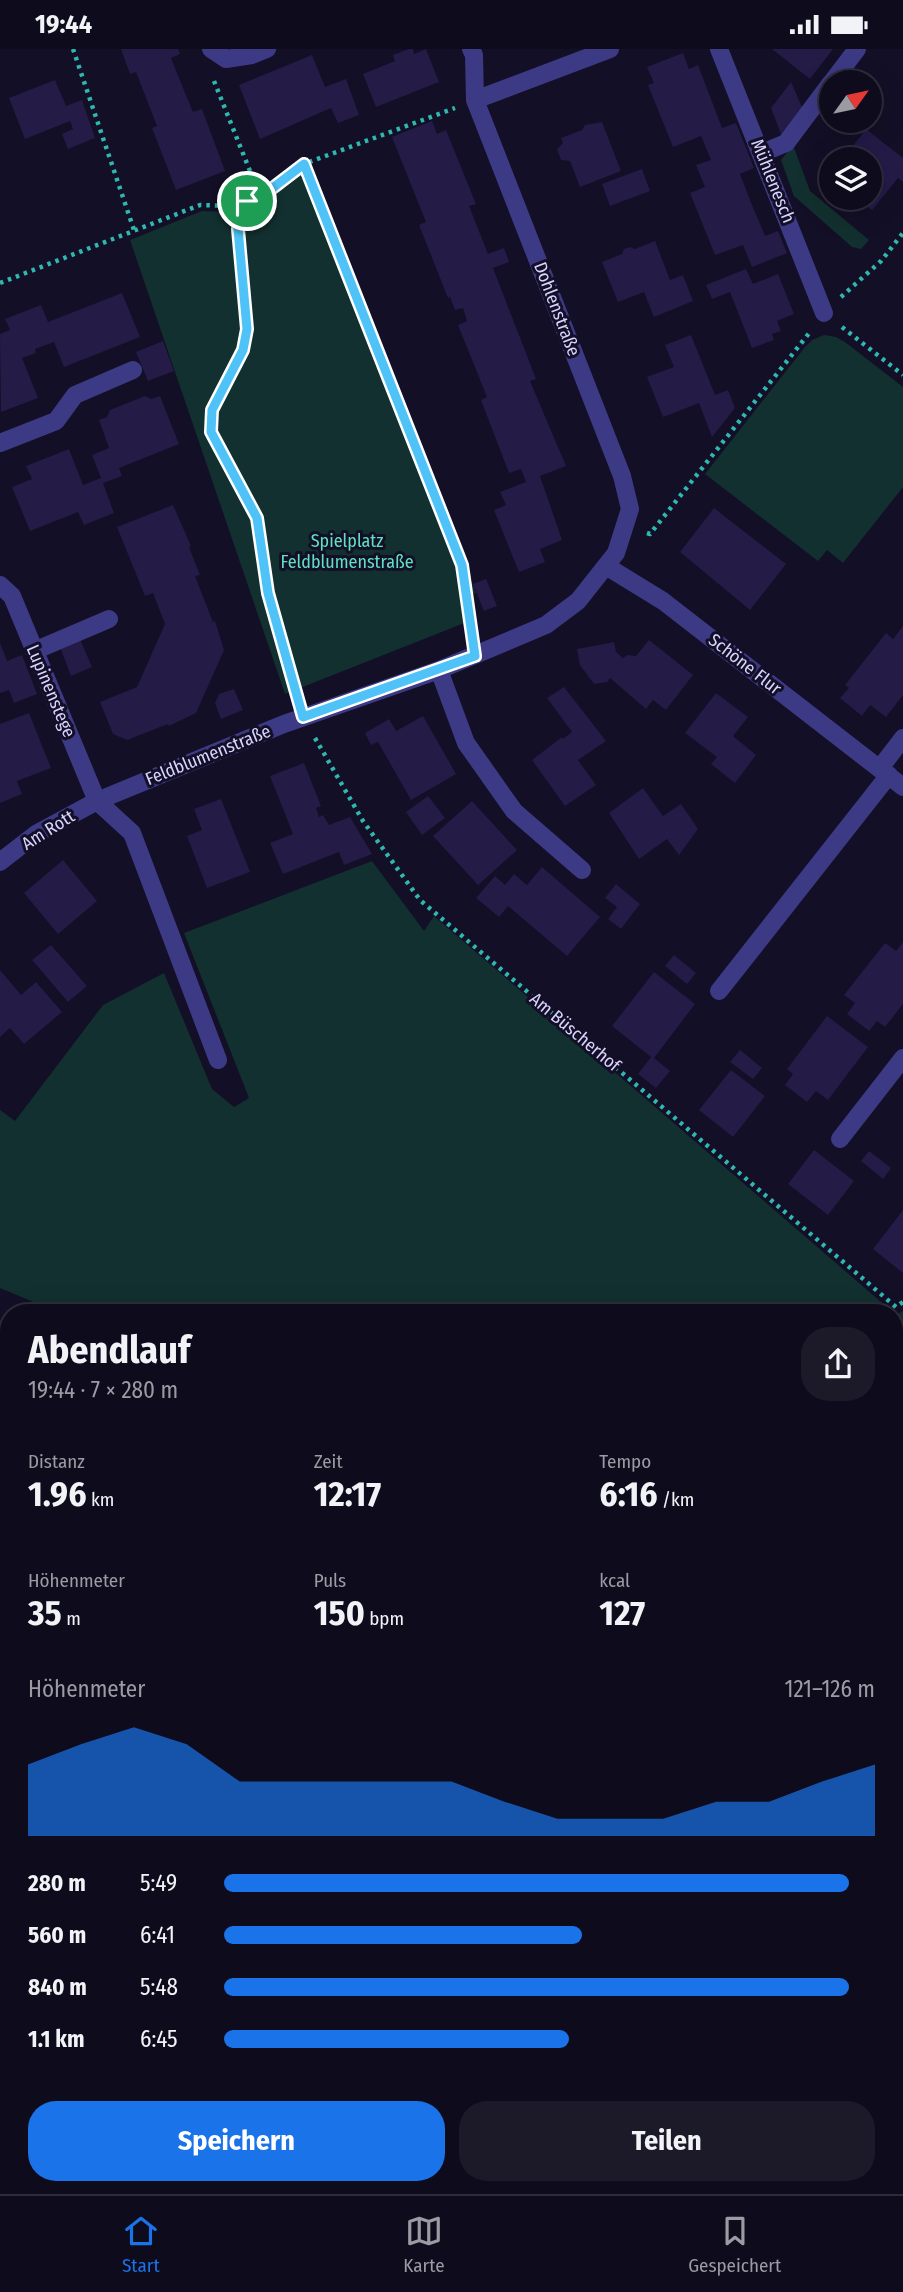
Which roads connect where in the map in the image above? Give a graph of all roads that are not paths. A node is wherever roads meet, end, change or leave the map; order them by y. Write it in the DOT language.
graph roads {
  1 [pos="211,49"];
  2 [pos="267,49"];
  3 [pos="471,49"];
  4 [pos="610,49"];
  5 [pos="719,49"];
  6 [pos="858,49"];
  7 [pos="842,70"];
  8 [pos="475,100"];
  9 [pos="819,100"];
  10 [pos="762,153"];
  11 [pos="824,313"];
  12 [pos="133,370"];
  13 [pos="0,443"];
  14 [pos="606,566"];
  15 [pos="0,585"];
  16 [pos="108,619"];
  17 [pos="34,651"];
  18 [pos="439,670"];
  19 [pos="903,738"];
  20 [pos="891,777"];
  21 [pos="97,801"];
  22 [pos="0,862"];
  23 [pos="582,870"];
  24 [pos="719,991"];
  25 [pos="903,1058"];
  26 [pos="218,1060"];
  27 [pos="840,1139"];
  1 -- 2 [label="street"];
  3 -- 8 [label="street, Dohlenstraße"];
  4 -- 8 [label="street"];
  5 -- 10 [label="street, Mühlenesch"];
  6 -- 7 [label="street"];
  8 -- 14 [label="street, Dohlenstraße"];
  9 -- 10 [label="street"];
  10 -- 11 [label="street, Mühlenesch"];
  12 -- 13 [label="street"];
  14 -- 18 [label="street, Feldblumenstraße"];
  14 -- 20 [label="street, Schöne Flur"];
  15 -- 17 [label="street, Lupinenstege"];
  16 -- 17 [label="street"];
  17 -- 21 [label="street, Lupinenstege"];
  18 -- 21 [label="street, Feldblumenstraße"];
  18 -- 23 [label="street"];
  19 -- 20 [label="street"];
  20 -- 24 [label="street"];
  21 -- 22 [label="street, Am Rott"];
  21 -- 26 [label="street"];
  25 -- 27 [label="street"];
}
